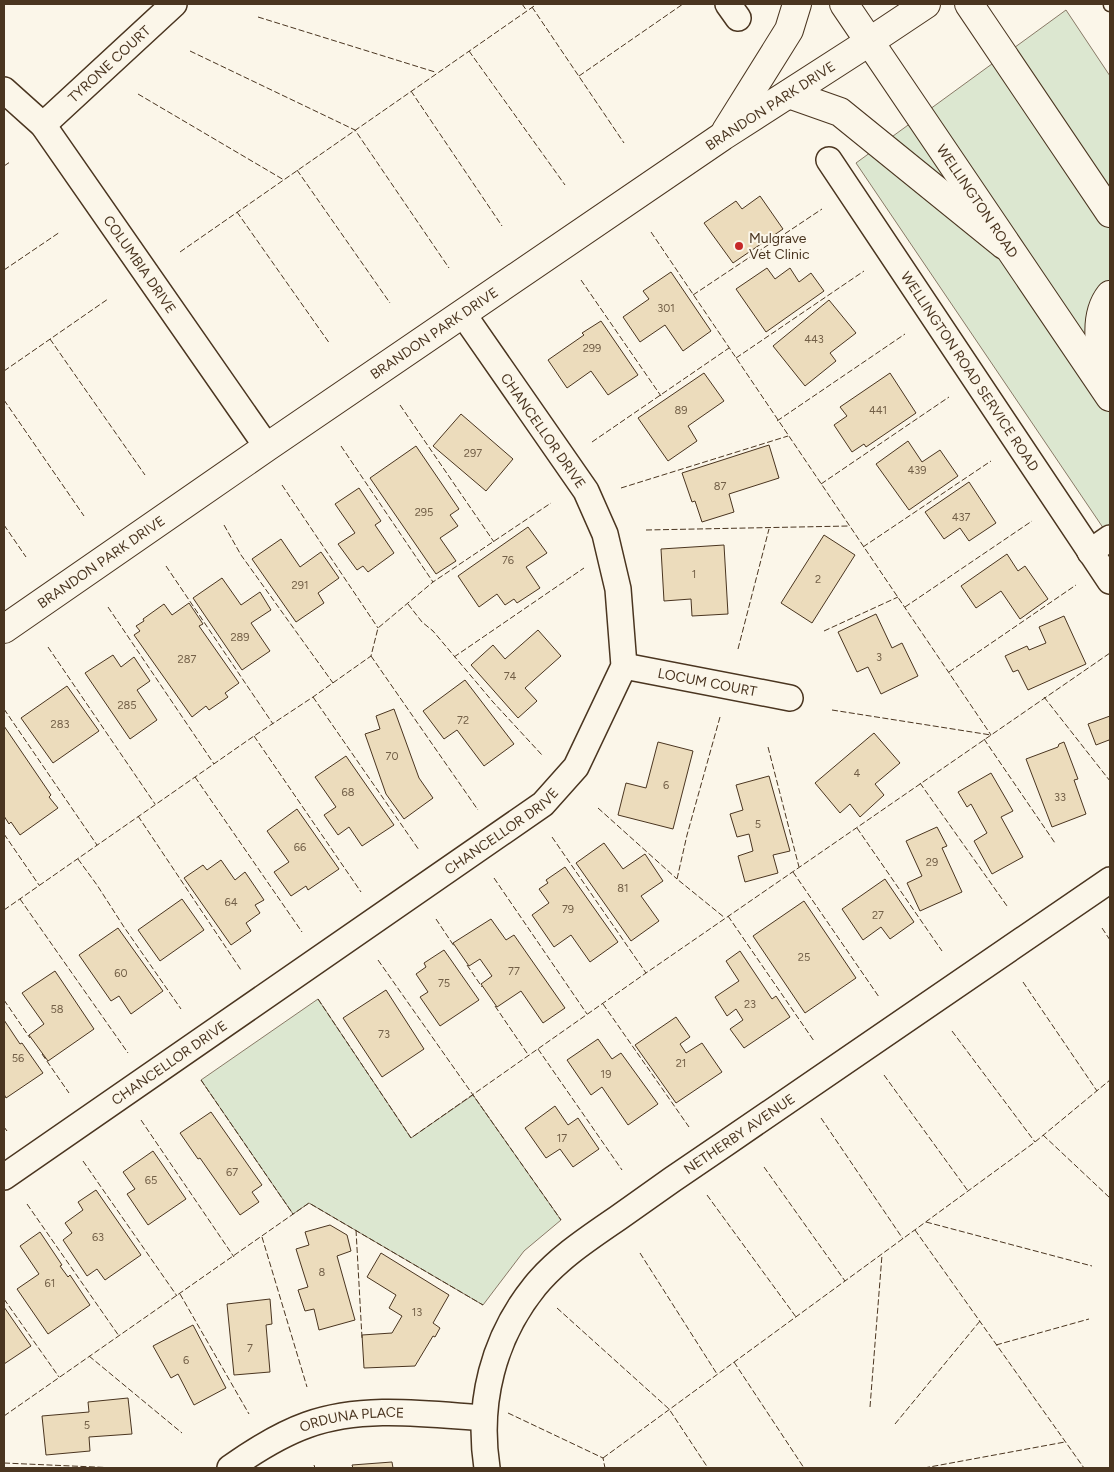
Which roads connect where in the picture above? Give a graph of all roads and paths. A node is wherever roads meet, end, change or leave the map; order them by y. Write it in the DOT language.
graph roads {
  1 [pos="174,4"];
  2 [pos="797,4"];
  3 [pos="844,4"];
  4 [pos="926,4"];
  5 [pos="969,4"];
  6 [pos="869,42"];
  7 [pos="4,90"];
  8 [pos="789,94"];
  9 [pos="43,125"];
  10 [pos="723,136"];
  11 [pos="829,160"];
  12 [pos="1110,213"];
  13 [pos="1010,250"];
  14 [pos="1110,295"];
  15 [pos="463,314"];
  16 [pos="1110,396"];
  17 [pos="266,447"];
  18 [pos="1100,545"];
  19 [pos="1110,581"];
  20 [pos="4,629"];
  21 [pos="624,666"];
  22 [pos="790,698"];
  23 [pos="1110,880"];
  24 [pos="4,1177"];
  25 [pos="483,1418"];
  26 [pos="230,1468"];
  27 [pos="487,1468"];
  1 -- 9 [label="street, TYRONE COURT"];
  2 -- 10 [label="main road"];
  3 -- 6 [label="main road, WELLINGTON ROAD"];
  4 -- 6 [label="main road, BRANDON PARK DRIVE"];
  5 -- 12 [label="main road"];
  6 -- 8 [label="main road, BRANDON PARK DRIVE"];
  6 -- 13 [label="main road, WELLINGTON ROAD"];
  7 -- 9 [label="street, COLUMBIA DRIVE"];
  8 -- 10 [label="main road, BRANDON PARK DRIVE"];
  8 -- 13 [label="main road"];
  9 -- 17 [label="street, COLUMBIA DRIVE"];
  10 -- 15 [label="main road, BRANDON PARK DRIVE"];
  11 -- 18 [label="street, WELLINGTON ROAD SERVICE ROAD"];
  13 -- 16 [label="main road, WELLINGTON ROAD"];
  14 -- 16 [label="main road"];
  15 -- 17 [label="main road, BRANDON PARK DRIVE"];
  15 -- 21 [label="street, CHANCELLOR DRIVE"];
  17 -- 20 [label="main road, BRANDON PARK DRIVE"];
  18 -- 19 [label="street, WELLINGTON ROAD SERVICE ROAD"];
  21 -- 22 [label="street, LOCUM COURT"];
  21 -- 24 [label="street, CHANCELLOR DRIVE"];
  23 -- 25 [label="street, NETHERBY AVENUE"];
  25 -- 26 [label="street, ORDUNA PLACE"];
  25 -- 27 [label="street, NETHERBY AVENUE"];
}
